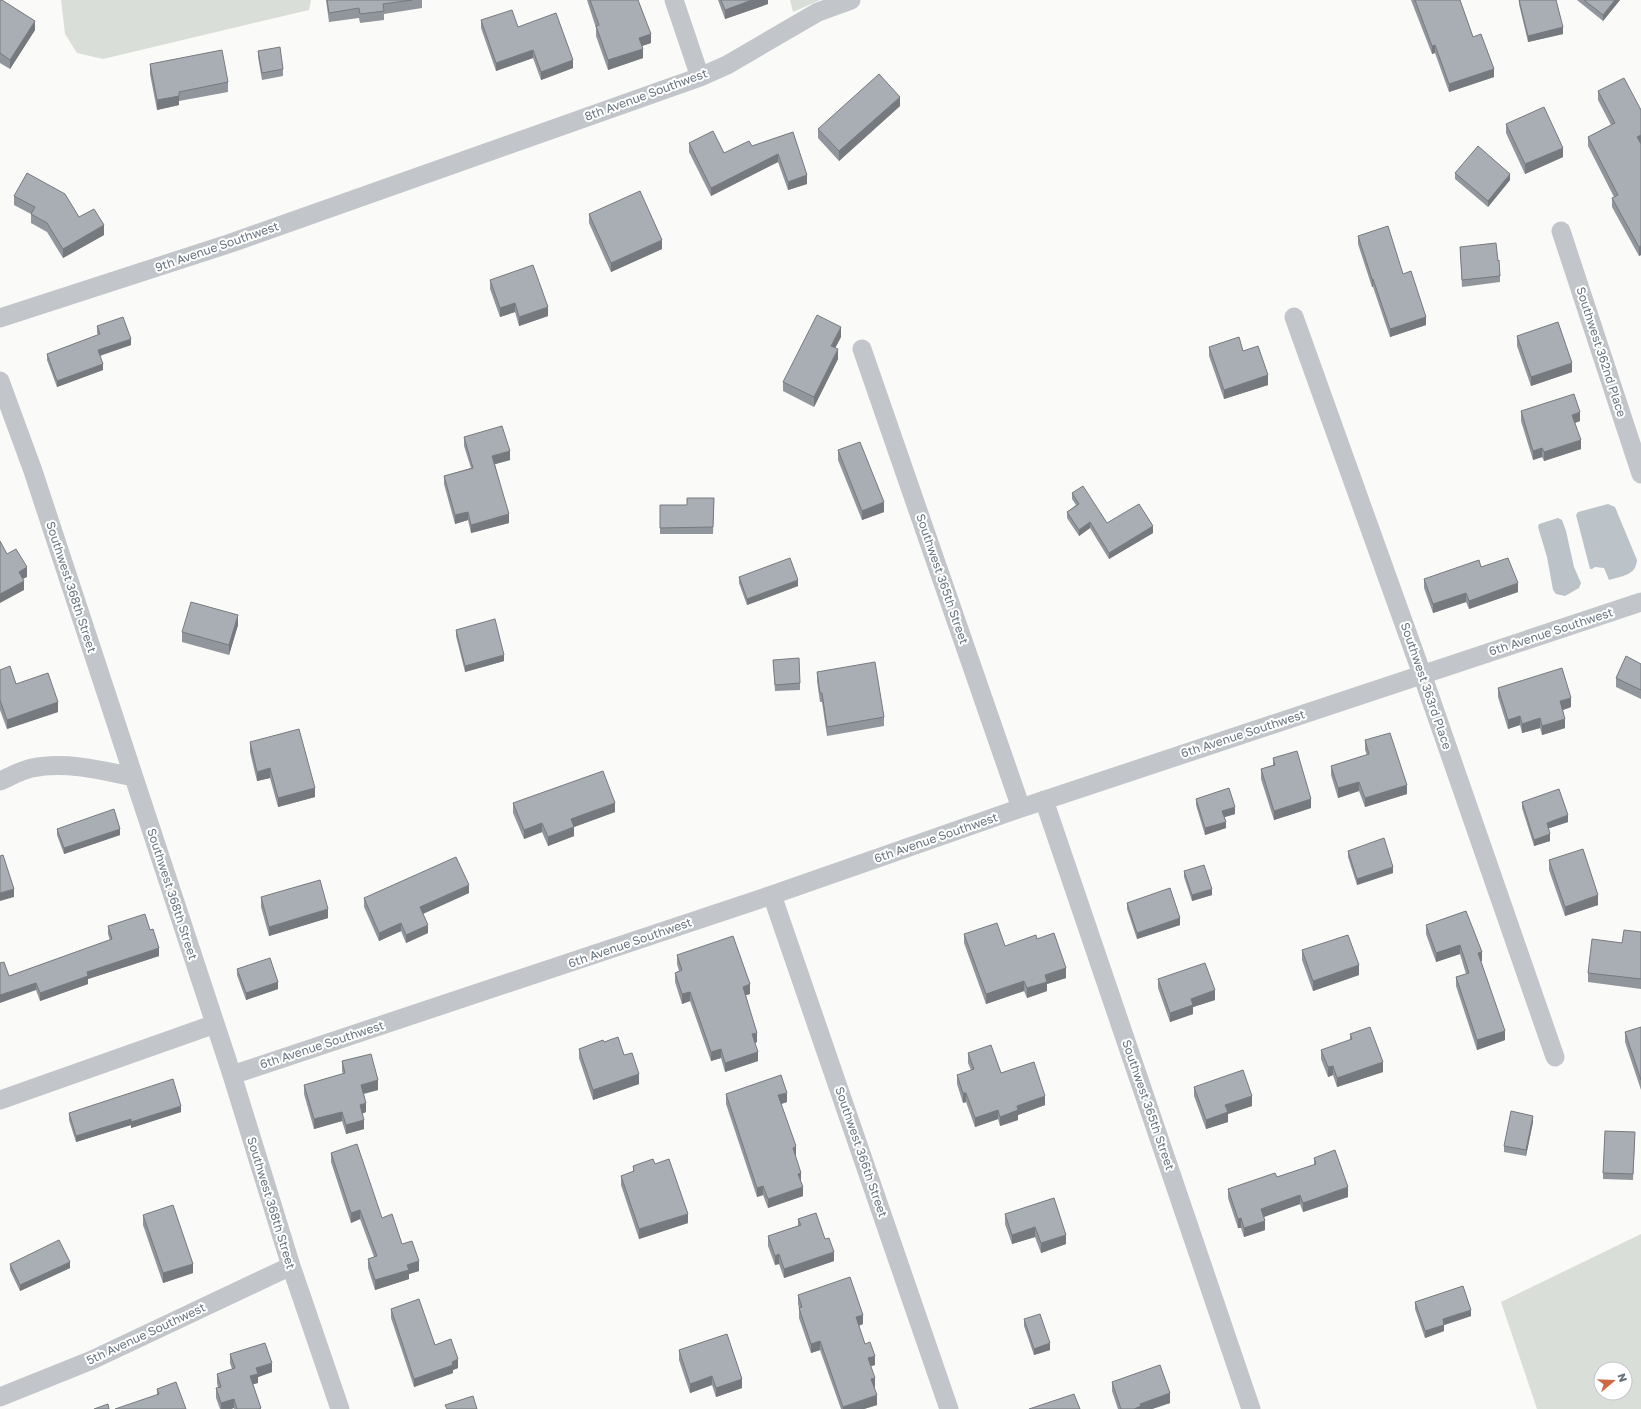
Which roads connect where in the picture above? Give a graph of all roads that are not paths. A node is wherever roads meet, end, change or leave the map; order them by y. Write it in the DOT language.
graph roads {
  1 [pos="674,0"];
  2 [pos="851,0"];
  3 [pos="700,77"];
  4 [pos="433,172"];
  5 [pos="1561,231"];
  6 [pos="1294,317"];
  7 [pos="0,318"];
  8 [pos="862,349"];
  9 [pos="0,381"];
  10 [pos="1641,474"];
  11 [pos="1641,602"];
  12 [pos="1422,674"];
  13 [pos="133,777"];
  14 [pos="0,781"];
  15 [pos="1044,800"];
  16 [pos="1021,808"];
  17 [pos="772,895"];
  18 [pos="215,1024"];
  19 [pos="1554,1057"];
  20 [pos="232,1074"];
  21 [pos="0,1100"];
  22 [pos="291,1266"];
  23 [pos="0,1397"];
  24 [pos="340,1409"];
  25 [pos="949,1409"];
  26 [pos="1251,1409"];
  1 -- 3 [label="street"];
  2 -- 3 [label="street, 8th Avenue Southwest"];
  3 -- 4 [label="street, 8th Avenue Southwest"];
  4 -- 7 [label="street, 9th Avenue Southwest"];
  5 -- 10 [label="street, Southwest 362nd Place"];
  6 -- 12 [label="street, Southwest 363rd Place"];
  8 -- 16 [label="street, Southwest 365th Street"];
  9 -- 13 [label="street, Southwest 368th Street"];
  11 -- 12 [label="street, 6th Avenue Southwest"];
  12 -- 15 [label="street, 6th Avenue Southwest"];
  12 -- 19 [label="street, Southwest 363rd Place"];
  13 -- 14 [label="street"];
  13 -- 18 [label="street, Southwest 368th Street"];
  15 -- 16 [label="street, 6th Avenue Southwest"];
  15 -- 26 [label="street, Southwest 365th Street"];
  16 -- 17 [label="street, 6th Avenue Southwest"];
  17 -- 20 [label="street, 6th Avenue Southwest"];
  17 -- 25 [label="street, Southwest 366th Street"];
  18 -- 20 [label="street, Southwest 368th Street"];
  18 -- 21 [label="street"];
  20 -- 22 [label="street, Southwest 368th Street"];
  22 -- 23 [label="street, 5th Avenue Southwest"];
  22 -- 24 [label="street, Southwest 368th Street"];
}
